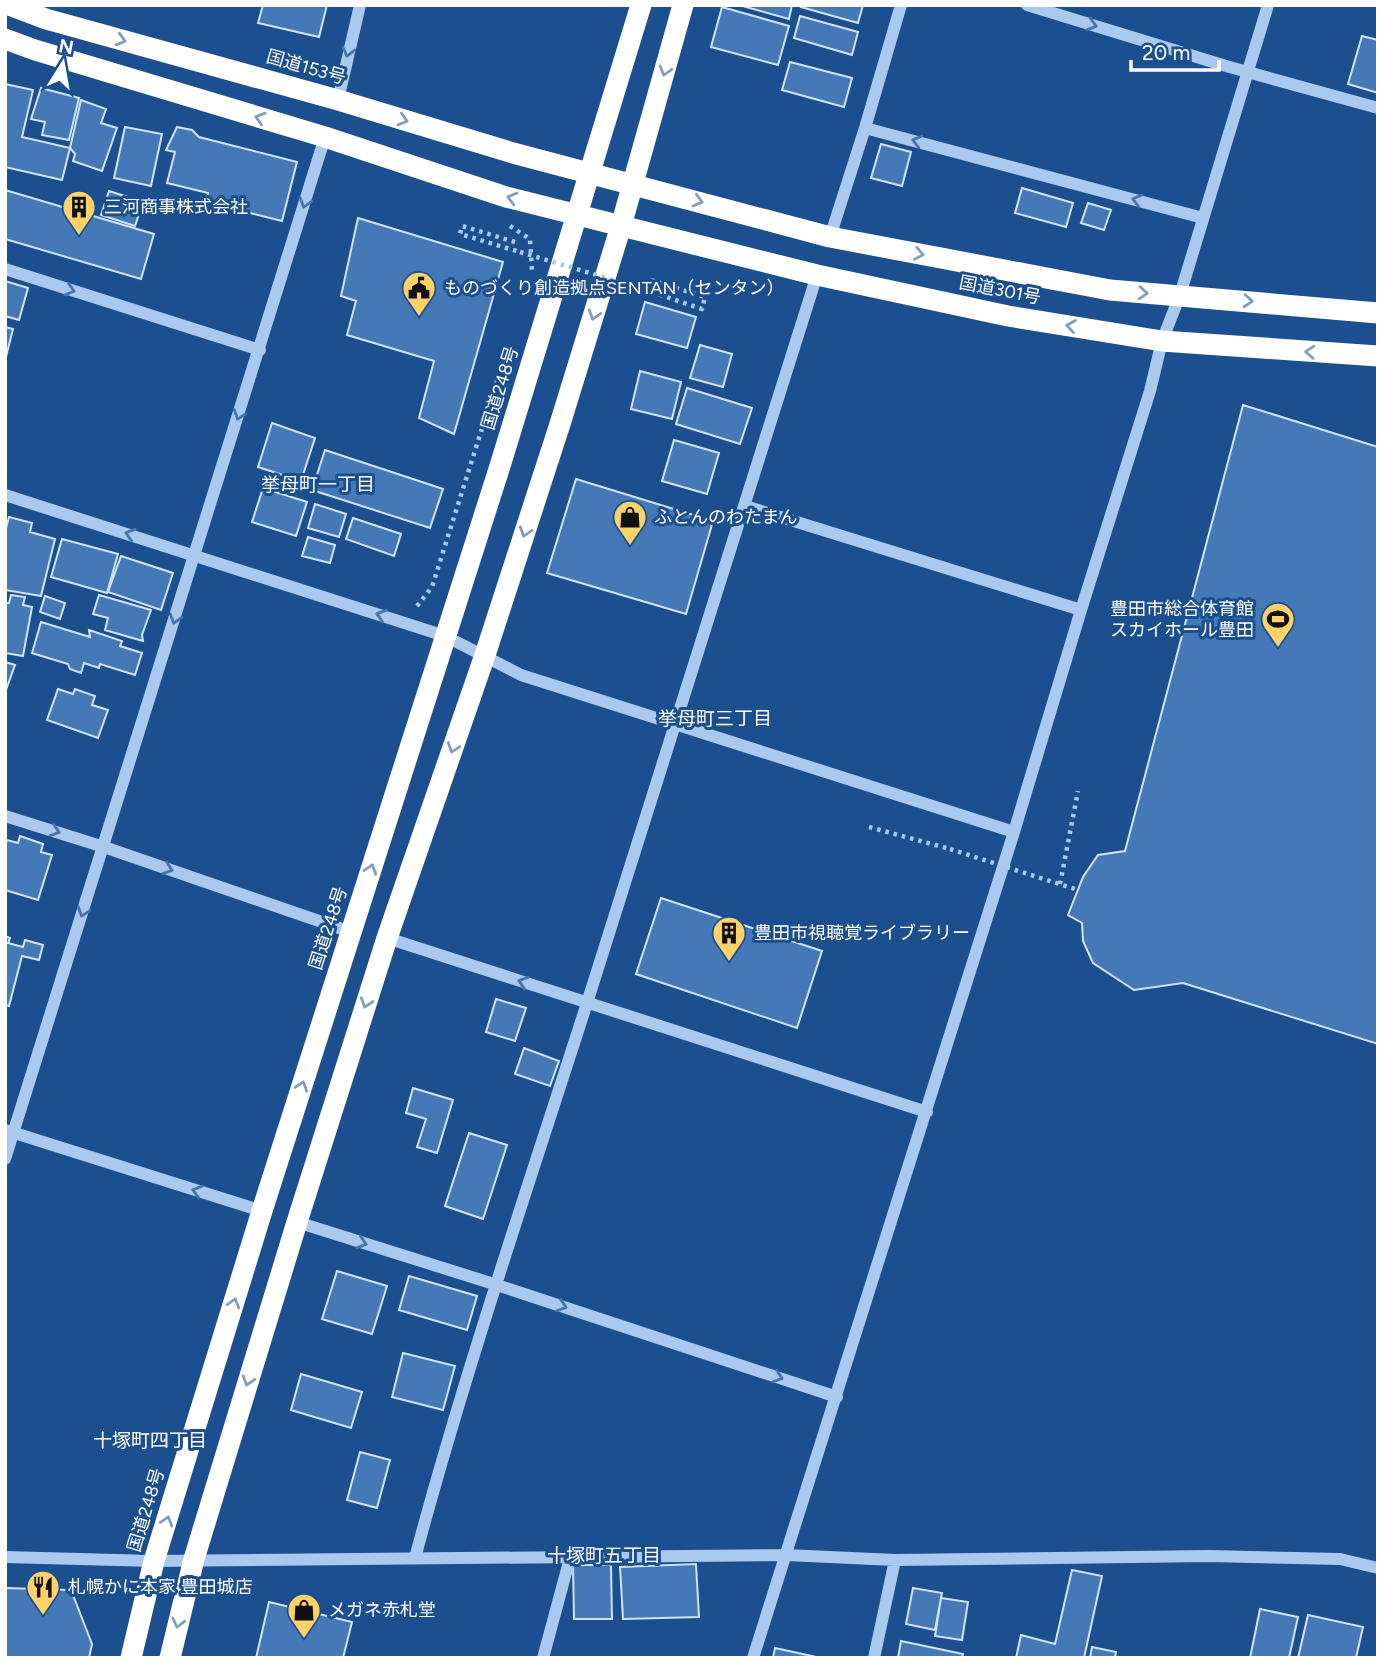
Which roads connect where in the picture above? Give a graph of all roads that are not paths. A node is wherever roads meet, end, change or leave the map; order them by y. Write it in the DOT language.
graph roads {
  1 [pos="9,5"];
  2 [pos="360,5"];
  3 [pos="641,5"];
  4 [pos="683,5"];
  5 [pos="901,5"];
  6 [pos="1027,5"];
  7 [pos="1268,5"];
  8 [pos="5,39"];
  9 [pos="1247,72"];
  10 [pos="338,100"];
  11 [pos="1378,108"];
  12 [pos="865,128"];
  13 [pos="325,137"];
  14 [pos="591,172"];
  15 [pos="632,183"];
  16 [pos="578,215"];
  17 [pos="1203,218"];
  18 [pos="621,226"];
  19 [pos="830,237"];
  20 [pos="5,269"];
  21 [pos="817,275"];
  22 [pos="1180,295"];
  23 [pos="1378,313"];
  24 [pos="1162,341"];
  25 [pos="260,350"];
  26 [pos="1378,356"];
  27 [pos="5,495"];
  28 [pos="745,506"];
  29 [pos="195,554"];
  30 [pos="1081,610"];
  31 [pos="446,636"];
  32 [pos="485,655"];
  33 [pos="677,723"];
  34 [pos="5,816"];
  35 [pos="1014,832"];
  36 [pos="104,847"];
  37 [pos="351,932"];
  38 [pos="387,937"];
  39 [pos="587,1003"];
  40 [pos="927,1112"];
  41 [pos="9,1131"];
  42 [pos="5,1159"];
  43 [pos="262,1211"];
  44 [pos="297,1222"];
  45 [pos="497,1285"];
  46 [pos="837,1397"];
  47 [pos="786,1555"];
  48 [pos="5,1557"];
  49 [pos="415,1558"];
  50 [pos="570,1558"];
  51 [pos="194,1559"];
  52 [pos="895,1560"];
  53 [pos="154,1561"];
  54 [pos="1378,1568"];
  55 [pos="131,1658"];
  56 [pos="170,1658"];
  57 [pos="543,1658"];
  58 [pos="753,1658"];
  59 [pos="874,1658"];
  1 -- 10 [label="highway, 国道153号, one-way"];
  2 -- 10 [label="street, one-way"];
  3 -- 14 [label="highway"];
  4 -- 15 [label="highway, one-way"];
  5 -- 12 [label="street"];
  6 -- 9 [label="street, one-way"];
  7 -- 9 [label="street"];
  13 -- 8 [label="highway, one-way"];
  9 -- 11 [label="street"];
  9 -- 17 [label="street"];
  10 -- 14 [label="highway, 国道153号, one-way"];
  17 -- 12 [label="street, one-way"];
  12 -- 19 [label="street"];
  16 -- 13 [label="highway, one-way"];
  13 -- 25 [label="street, one-way"];
  14 -- 15 [label="highway, 国道153号"];
  14 -- 16 [label="highway"];
  15 -- 18 [label="highway"];
  15 -- 19 [label="highway, 国道301号, one-way"];
  16 -- 18 [label="highway"];
  16 -- 31 [label="highway, 国道248号"];
  17 -- 22 [label="street"];
  18 -- 21 [label="highway, 国道301号"];
  18 -- 32 [label="highway, one-way"];
  19 -- 22 [label="highway, 国道301号, one-way"];
  20 -- 25 [label="street, one-way"];
  24 -- 21 [label="highway, 国道301号, one-way"];
  21 -- 28 [label="street"];
  22 -- 23 [label="highway, 国道301号, one-way"];
  22 -- 24 [label="street"];
  26 -- 24 [label="highway, 国道301号, one-way"];
  24 -- 30 [label="street"];
  25 -- 29 [label="street, one-way"];
  29 -- 27 [label="street, one-way"];
  28 -- 30 [label="street"];
  28 -- 33 [label="street"];
  31 -- 29 [label="street, one-way"];
  29 -- 36 [label="street, one-way"];
  30 -- 35 [label="street"];
  31 -- 32 [label="street"];
  37 -- 31 [label="highway, 国道248号, one-way"];
  32 -- 33 [label="street"];
  32 -- 38 [label="highway, one-way"];
  33 -- 35 [label="street"];
  33 -- 39 [label="street"];
  34 -- 36 [label="street, one-way"];
  35 -- 40 [label="street"];
  36 -- 37 [label="street, one-way"];
  36 -- 41 [label="street, one-way"];
  43 -- 37 [label="highway, 国道248号, one-way"];
  39 -- 38 [label="street, one-way"];
  38 -- 44 [label="highway, one-way"];
  39 -- 40 [label="street"];
  39 -- 45 [label="street"];
  40 -- 46 [label="street"];
  41 -- 42 [label="street"];
  43 -- 41 [label="street, one-way"];
  53 -- 43 [label="highway, 国道248号, one-way"];
  44 -- 45 [label="street, one-way"];
  44 -- 51 [label="highway, one-way"];
  45 -- 46 [label="street, one-way"];
  45 -- 49 [label="street"];
  46 -- 47 [label="street"];
  47 -- 50 [label="street"];
  47 -- 52 [label="street"];
  47 -- 58 [label="street"];
  48 -- 53 [label="street"];
  49 -- 50 [label="street"];
  49 -- 51 [label="street"];
  50 -- 57 [label="street"];
  51 -- 53 [label="street"];
  51 -- 56 [label="highway, one-way"];
  52 -- 54 [label="street"];
  52 -- 59 [label="street"];
  53 -- 55 [label="highway, 国道248号"];
}
